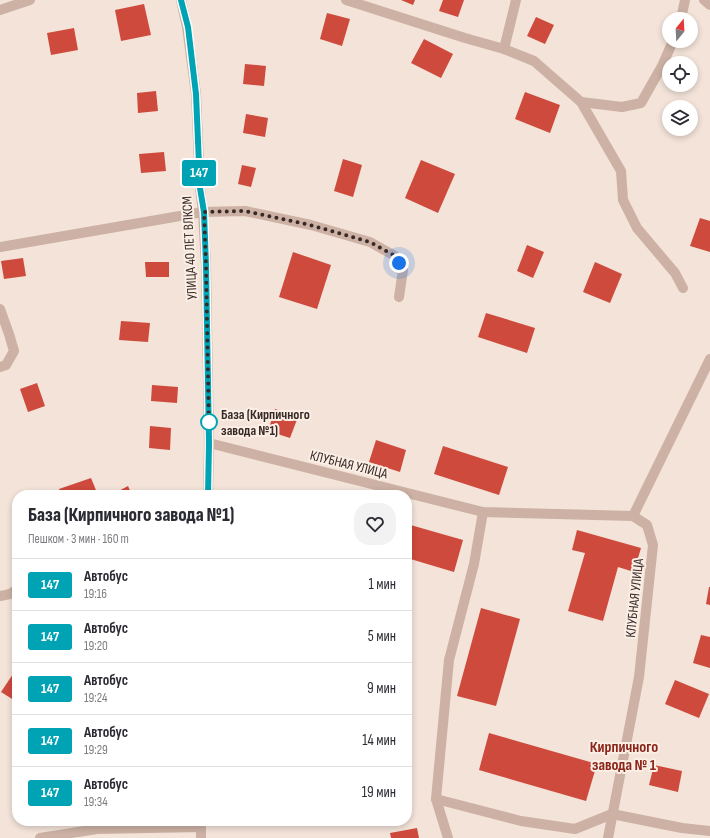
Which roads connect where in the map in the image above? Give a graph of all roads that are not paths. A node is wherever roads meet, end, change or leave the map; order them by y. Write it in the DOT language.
graph roads {
  1 [pos="30,0"];
  2 [pos="181,0"];
  3 [pos="346,0"];
  4 [pos="516,0"];
  5 [pos="685,0"];
  6 [pos="704,0"];
  7 [pos="710,5"];
  8 [pos="0,10"];
  9 [pos="682,12"];
  10 [pos="670,48"];
  11 [pos="504,49"];
  12 [pos="581,102"];
  13 [pos="204,212"];
  14 [pos="0,247"];
  15 [pos="683,288"];
  16 [pos="399,297"];
  17 [pos="0,309"];
  18 [pos="710,359"];
  19 [pos="0,367"];
  20 [pos="209,443"];
  21 [pos="208,490"];
  22 [pos="396,490"];
  23 [pos="412,494"];
  24 [pos="483,512"];
  25 [pos="633,516"];
  26 [pos="12,593"];
  27 [pos="0,596"];
  28 [pos="436,799"];
  29 [pos="612,814"];
  30 [pos="159,826"];
  31 [pos="201,826"];
  32 [pos="710,831"];
  33 [pos="40,838"];
  34 [pos="201,838"];
  35 [pos="448,838"];
  36 [pos="608,838"];
  1 -- 8 [label="street"];
  2 -- 13 [label="street, УЛИЦА 40 ЛЕТ ВЛКСМ"];
  3 -- 11 [label="street"];
  4 -- 11 [label="street"];
  5 -- 9 [label="street"];
  6 -- 7 [label="street"];
  10 -- 12 [label="street"];
  11 -- 12 [label="street"];
  12 -- 15 [label="street"];
  13 -- 14 [label="street"];
  13 -- 16 [label="street"];
  13 -- 20 [label="street, УЛИЦА 40 ЛЕТ ВЛКСМ"];
  17 -- 19 [label="street"];
  18 -- 25 [label="street"];
  20 -- 21 [label="street, УЛИЦА 40 ЛЕТ ВЛКСМ"];
  20 -- 22 [label="street, КЛУБНАЯ УЛИЦА"];
  23 -- 24 [label="street, КЛУБНАЯ УЛИЦА"];
  24 -- 25 [label="street, КЛУБНАЯ УЛИЦА"];
  24 -- 28 [label="street"];
  25 -- 29 [label="street, КЛУБНАЯ УЛИЦА"];
  26 -- 27 [label="street"];
  28 -- 29 [label="street"];
  28 -- 35 [label="street"];
  29 -- 32 [label="street"];
  29 -- 36 [label="street, КЛУБНАЯ УЛИЦА"];
  30 -- 33 [label="street"];
  31 -- 34 [label="street"];
}
